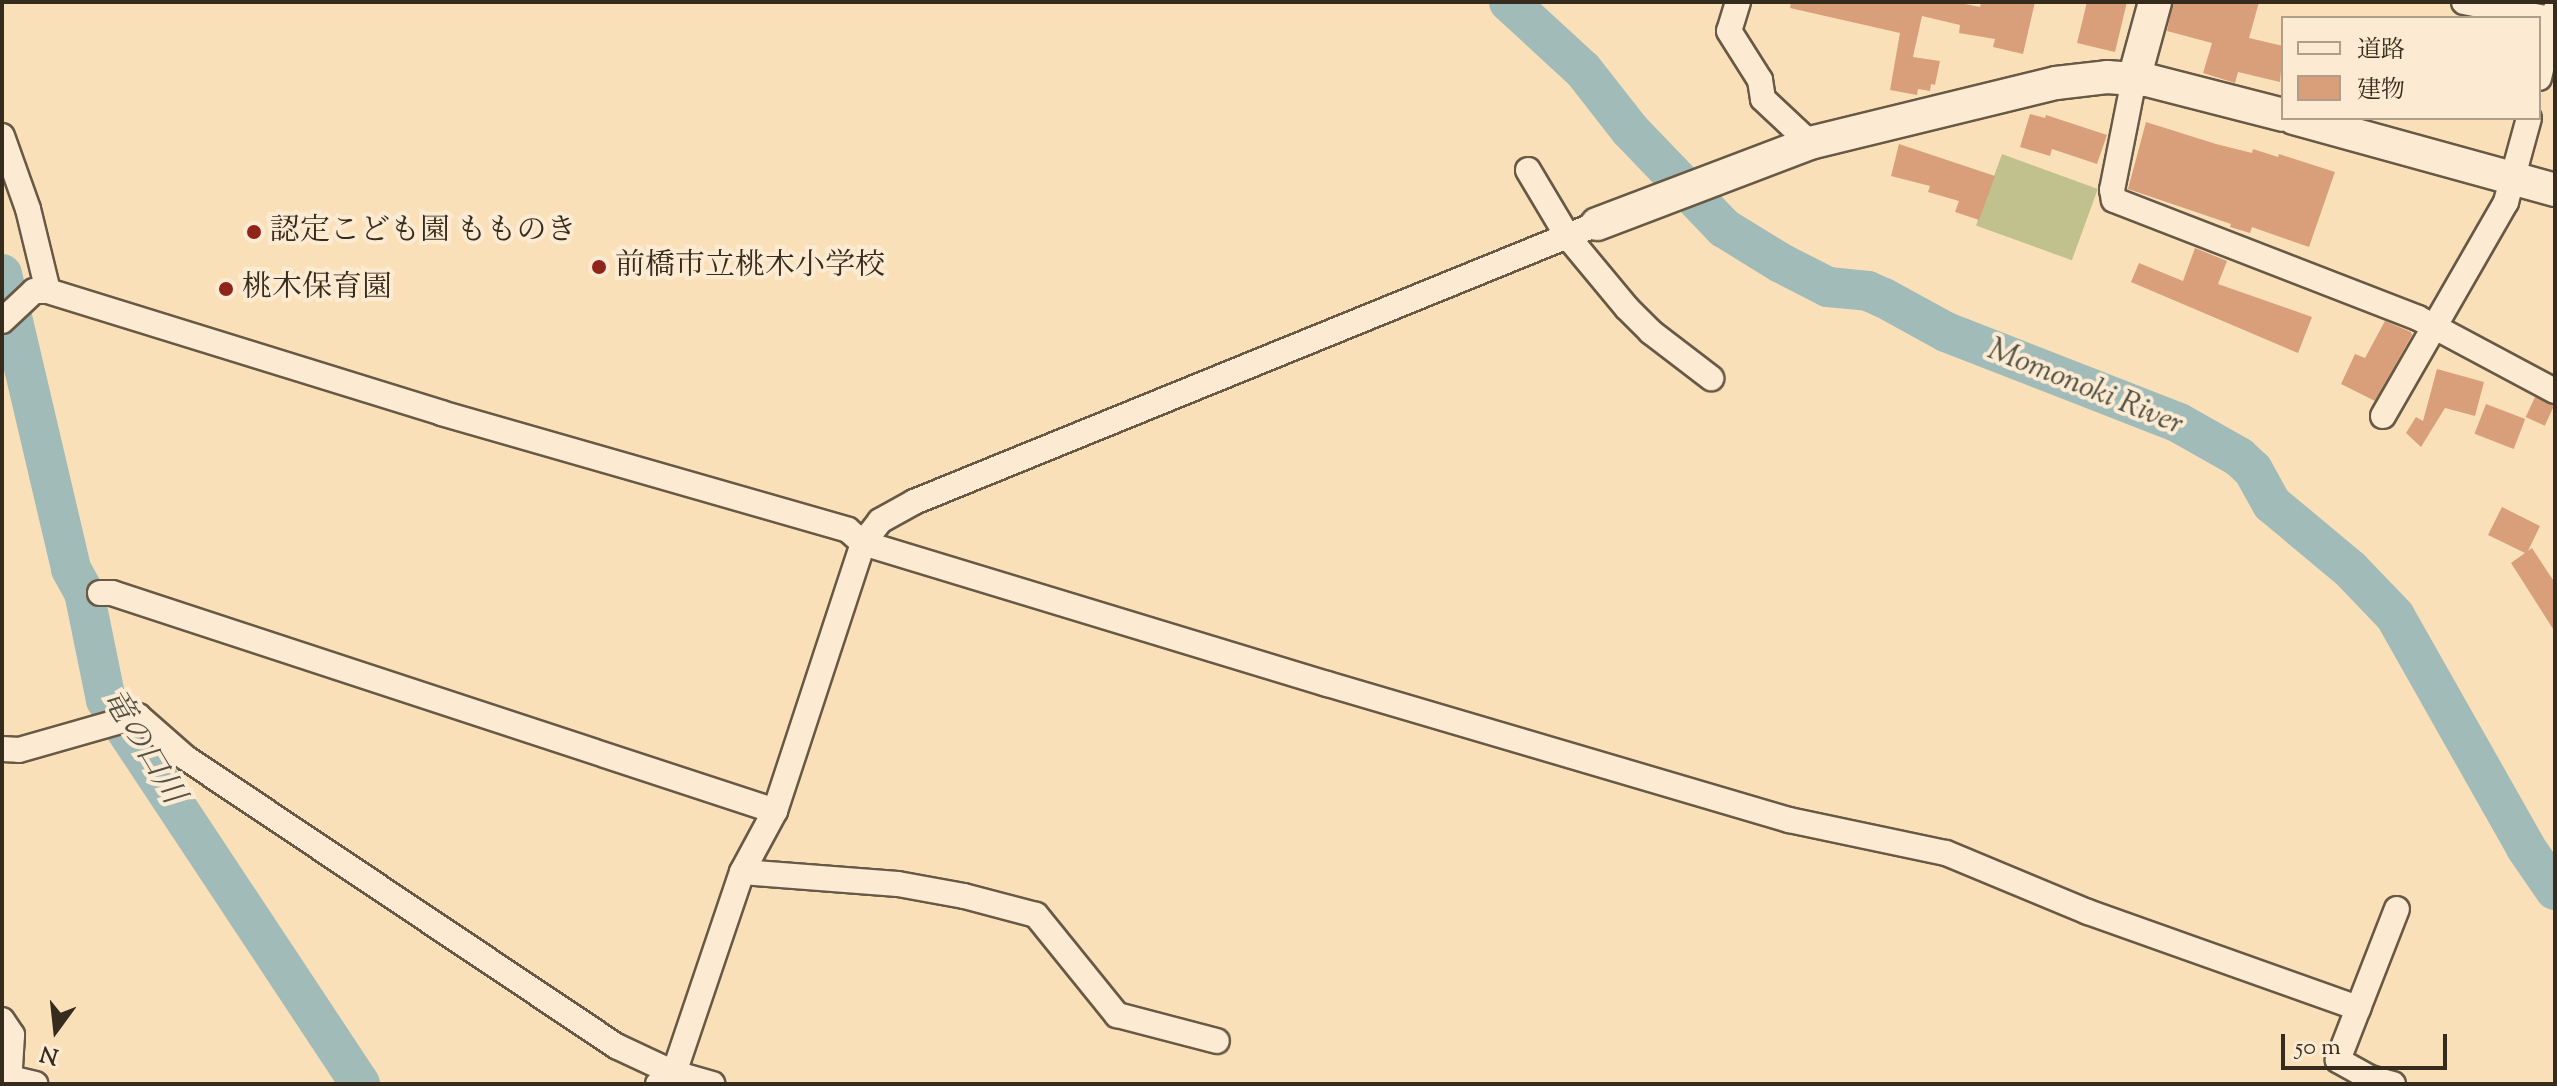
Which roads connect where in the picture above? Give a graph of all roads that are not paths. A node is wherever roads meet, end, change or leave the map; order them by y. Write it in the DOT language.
graph roads {
  1 [pos="1738,2"];
  2 [pos="2155,2"];
  3 [pos="2464,2"];
  4 [pos="2554,17"];
  5 [pos="2541,70"];
  6 [pos="2134,79"];
  7 [pos="2281,114"];
  8 [pos="2301,120"];
  9 [pos="2529,120"];
  10 [pos="2,136"];
  11 [pos="1804,146"];
  12 [pos="1528,170"];
  13 [pos="2515,178"];
  14 [pos="2555,190"];
  15 [pos="1583,230"];
  16 [pos="41,291"];
  17 [pos="2,321"];
  18 [pos="2435,326"];
  19 [pos="1711,378"];
  20 [pos="2555,391"];
  21 [pos="2383,416"];
  22 [pos="863,543"];
  23 [pos="100,593"];
  24 [pos="2,749"];
  25 [pos="775,811"];
  26 [pos="742,872"];
  27 [pos="2397,909"];
  28 [pos="2358,1008"];
  29 [pos="2,1020"];
  30 [pos="1217,1041"];
  31 [pos="666,1079"];
  32 [pos="9,1081"];
  33 [pos="35,1084"];
  34 [pos="712,1084"];
  35 [pos="2393,1084"];
  1 -- 11 [label="street"];
  2 -- 6 [label="street"];
  3 -- 4 [label="street"];
  4 -- 5 [label="street"];
  6 -- 7 [label="street"];
  6 -- 11 [label="street"];
  6 -- 18 [label="street"];
  8 -- 13 [label="street"];
  9 -- 13 [label="street"];
  10 -- 16 [label="street"];
  11 -- 15 [label="street"];
  12 -- 15 [label="street"];
  13 -- 14 [label="street"];
  13 -- 18 [label="street"];
  15 -- 19 [label="street"];
  15 -- 22 [label="street"];
  16 -- 17 [label="street"];
  16 -- 22 [label="street"];
  18 -- 20 [label="street"];
  18 -- 21 [label="street"];
  22 -- 25 [label="street"];
  22 -- 28 [label="street"];
  23 -- 25 [label="street"];
  24 -- 31 [label="street"];
  25 -- 26 [label="street"];
  26 -- 30 [label="street"];
  26 -- 31 [label="street"];
  27 -- 28 [label="street"];
  28 -- 35 [label="street"];
  29 -- 32 [label="street"];
  31 -- 34 [label="street"];
  32 -- 33 [label="street"];
}
